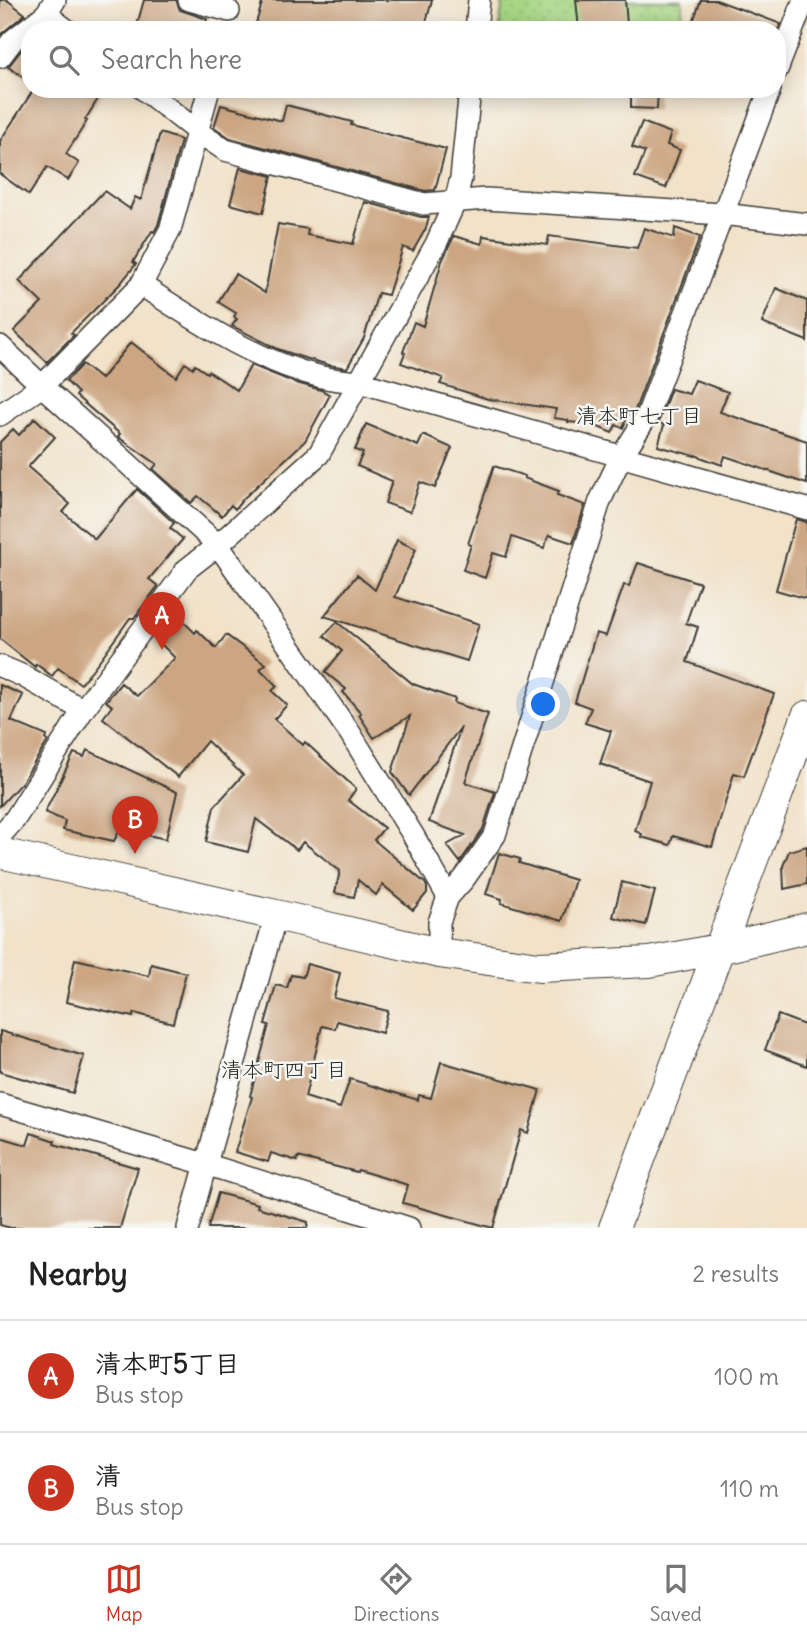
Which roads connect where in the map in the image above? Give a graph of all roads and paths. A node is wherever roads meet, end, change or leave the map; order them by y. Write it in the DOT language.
graph roads {
  1 [pos="189,0"];
  2 [pos="479,0"];
  3 [pos="804,0"];
  4 [pos="50,7"];
  5 [pos="228,14"];
  6 [pos="34,21"];
  7 [pos="477,21"];
  8 [pos="21,33"];
  9 [pos="786,47"];
  10 [pos="0,57"];
  11 [pos="155,98"];
  12 [pos="207,98"];
  13 [pos="469,98"];
  14 [pos="767,98"];
  15 [pos="198,132"];
  16 [pos="455,202"];
  17 [pos="722,214"];
  18 [pos="807,223"];
  19 [pos="141,285"];
  20 [pos="0,346"];
  21 [pos="359,382"];
  22 [pos="42,386"];
  23 [pos="0,415"];
  24 [pos="621,457"];
  25 [pos="807,509"];
  26 [pos="218,545"];
  27 [pos="0,666"];
  28 [pos="83,710"];
  29 [pos="807,716"];
  30 [pos="0,836"];
  31 [pos="0,853"];
  32 [pos="448,897"];
  33 [pos="276,915"];
  34 [pos="807,928"];
  35 [pos="719,949"];
  36 [pos="439,953"];
  37 [pos="0,1104"];
  38 [pos="205,1164"];
  39 [pos="188,1228"];
  40 [pos="409,1228"];
  41 [pos="614,1228"];
  1 -- 5 [label="street"];
  2 -- 7 [label="street"];
  3 -- 9 [label="street"];
  4 -- 6 [label="street"];
  8 -- 10 [label="street"];
  11 -- 15 [label="street"];
  12 -- 15 [label="street"];
  13 -- 16 [label="street"];
  14 -- 17 [label="street"];
  15 -- 16 [label="street"];
  15 -- 19 [label="street"];
  16 -- 17 [label="street"];
  16 -- 21 [label="street"];
  17 -- 18 [label="street"];
  17 -- 24 [label="street"];
  19 -- 21 [label="street"];
  19 -- 22 [label="street"];
  20 -- 22 [label="street"];
  21 -- 24 [label="street"];
  21 -- 26 [label="street"];
  22 -- 23 [label="street"];
  22 -- 26 [label="street"];
  24 -- 25 [label="street"];
  24 -- 32 [label="street"];
  26 -- 28 [label="street"];
  26 -- 32 [label="street"];
  27 -- 28 [label="street"];
  28 -- 30 [label="street"];
  29 -- 35 [label="street"];
  31 -- 33 [label="street"];
  32 -- 36 [label="street"];
  33 -- 36 [label="street"];
  33 -- 38 [label="street"];
  34 -- 35 [label="street"];
  35 -- 36 [label="street"];
  35 -- 41 [label="street"];
  37 -- 38 [label="street"];
  38 -- 39 [label="street"];
  38 -- 40 [label="street"];
}
